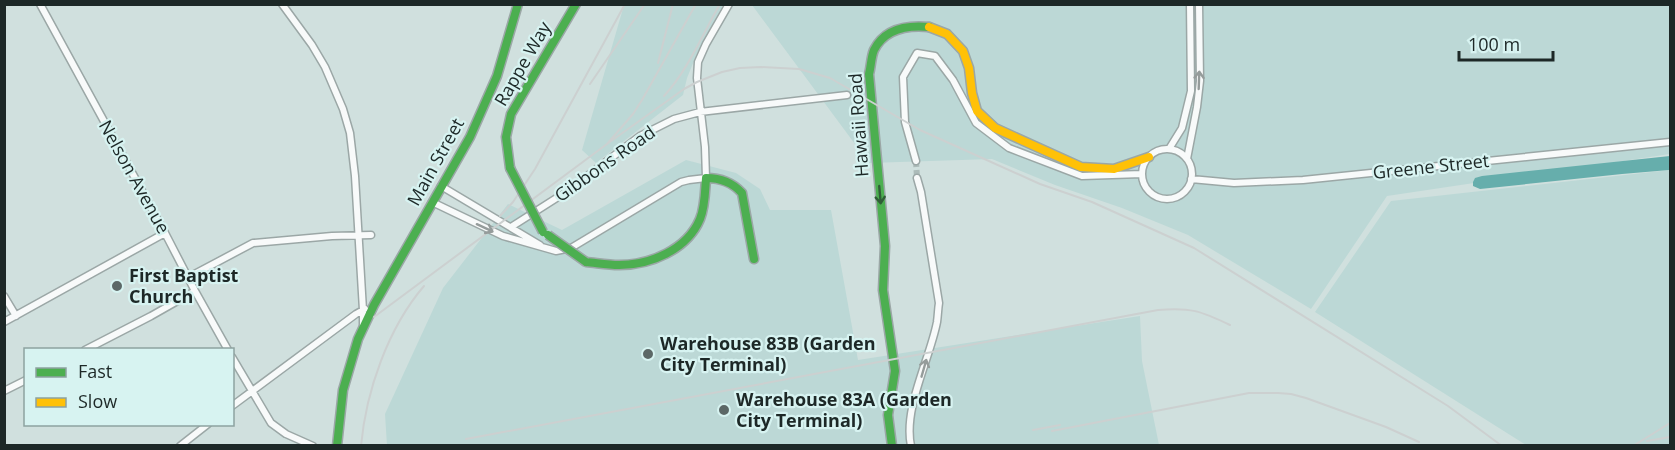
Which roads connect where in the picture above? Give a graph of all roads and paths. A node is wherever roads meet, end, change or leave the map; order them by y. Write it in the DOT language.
graph roads {
  1 [pos="40,4"];
  2 [pos="282,4"];
  3 [pos="518,4"];
  4 [pos="576,4"];
  5 [pos="729,4"];
  6 [pos="1190,4"];
  7 [pos="1199,4"];
  8 [pos="847,95"];
  9 [pos="700,112"];
  10 [pos="1671,142"];
  11 [pos="1169,150"];
  12 [pos="1149,157"];
  13 [pos="1186,159"];
  14 [pos="916,161"];
  15 [pos="1142,174"];
  16 [pos="706,178"];
  17 [pos="917,178"];
  18 [pos="1191,179"];
  19 [pos="441,186"];
  20 [pos="432,202"];
  21 [pos="511,227"];
  22 [pos="165,233"];
  23 [pos="358,234"];
  24 [pos="371,235"];
  25 [pos="549,250"];
  26 [pos="754,259"];
  27 [pos="189,277"];
  28 [pos="195,291"];
  29 [pos="4,296"];
  30 [pos="374,305"];
  31 [pos="363,310"];
  32 [pos="16,316"];
  33 [pos="4,322"];
  34 [pos="363,327"];
  35 [pos="89,348"];
  36 [pos="227,348"];
  37 [pos="234,360"];
  38 [pos="24,381"];
  39 [pos="4,391"];
  40 [pos="252,391"];
  41 [pos="234,404"];
  42 [pos="205,426"];
  43 [pos="180,446"];
  44 [pos="313,446"];
  45 [pos="337,446"];
  46 [pos="892,446"];
  47 [pos="911,446"];
  1 -- 22 [label="street, Nelson Avenue"];
  2 -- 23 [label="street, Main Street"];
  3 -- 19 [label="street, Main Street"];
  4 -- 16 [label="street, Rappe Way, bridge"];
  5 -- 9 [label="street"];
  6 -- 11 [label="street"];
  13 -- 7 [label="street, one-way"];
  8 -- 9 [label="street, Gibbons Road"];
  9 -- 16 [label="street"];
  9 -- 21 [label="street, Gibbons Road"];
  10 -- 18 [label="street, Greene Street"];
  11 -- 12 [label="street"];
  11 -- 13 [label="street"];
  12 -- 15 [label="street"];
  12 -- 46 [label="street, Hawaii Road, one-way"];
  13 -- 18 [label="street"];
  14 -- 15 [label="street"];
  15 -- 18 [label="street"];
  16 -- 25 [label="street"];
  16 -- 26 [label="street"];
  47 -- 17 [label="street, one-way"];
  19 -- 20 [label="street, Main Street"];
  19 -- 21 [label="street"];
  20 -- 25 [label="street, one-way"];
  20 -- 30 [label="street, Main Street"];
  21 -- 25 [label="street"];
  22 -- 27 [label="street, Nelson Avenue"];
  22 -- 32 [label="street"];
  23 -- 24 [label="street"];
  23 -- 27 [label="street"];
  23 -- 31 [label="street, Main Street"];
  27 -- 28 [label="street, Nelson Avenue"];
  28 -- 35 [label="street"];
  28 -- 36 [label="street, Nelson Avenue"];
  29 -- 32 [label="street"];
  30 -- 31 [label="street"];
  30 -- 34 [label="street, Main Street"];
  31 -- 34 [label="street, Main Street"];
  31 -- 40 [label="street"];
  32 -- 33 [label="street"];
  34 -- 45 [label="street, Main Street"];
  37 -- 40 [label="street"];
  38 -- 39 [label="street"];
  40 -- 41 [label="street"];
  40 -- 44 [label="street"];
  42 -- 43 [label="street"];
}
